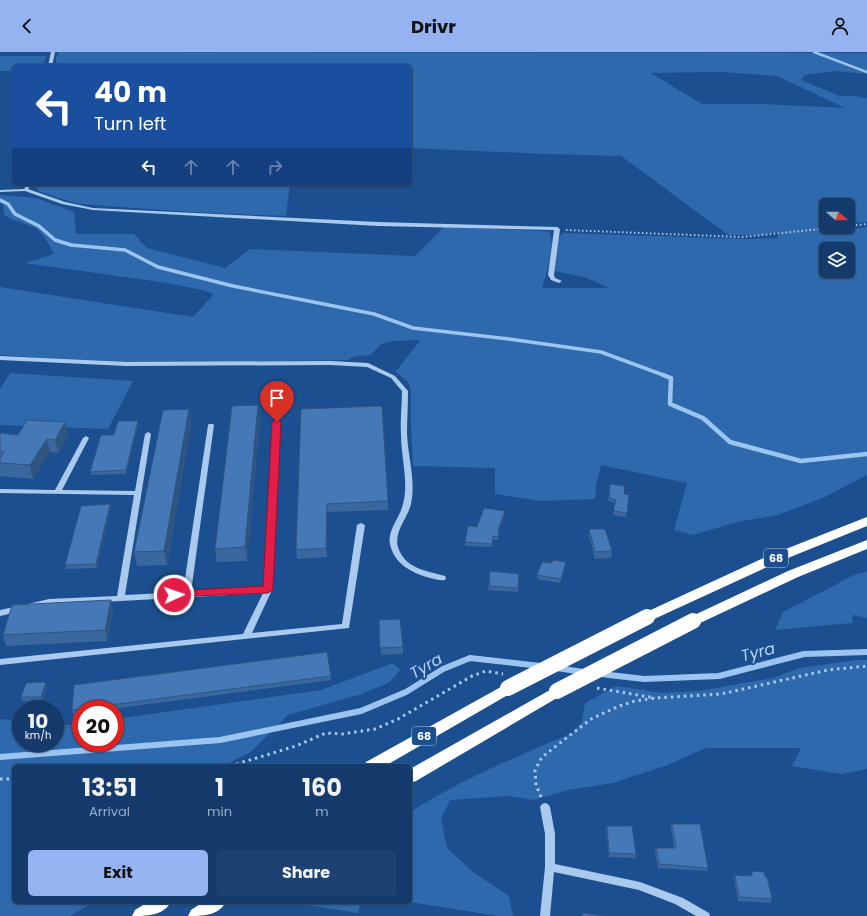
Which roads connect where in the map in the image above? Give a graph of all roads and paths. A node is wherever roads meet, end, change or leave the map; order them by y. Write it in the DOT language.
graph roads {
  1 [pos="53,52"];
  2 [pos="50,64"];
  3 [pos="29,186"];
  4 [pos="26,190"];
  5 [pos="0,191"];
  6 [pos="867,224"];
  7 [pos="855,225"];
  8 [pos="557,229"];
  9 [pos="819,230"];
  10 [pos="559,281"];
  11 [pos="0,358"];
  12 [pos="277,422"];
  13 [pos="211,425"];
  14 [pos="148,434"];
  15 [pos="86,438"];
  16 [pos="0,491"];
  17 [pos="57,492"];
  18 [pos="138,493"];
  19 [pos="867,521"];
  20 [pos="361,525"];
  21 [pos="867,544"];
  22 [pos="442,578"];
  23 [pos="268,590"];
  24 [pos="187,594"];
  25 [pos="121,598"];
  26 [pos="0,613"];
  27 [pos="246,636"];
  28 [pos="0,662"];
  29 [pos="867,666"];
  30 [pos="508,681"];
  31 [pos="595,688"];
  32 [pos="655,698"];
  33 [pos="237,764"];
  34 [pos="375,764"];
  35 [pos="412,776"];
  36 [pos="12,778"];
  37 [pos="0,779"];
  38 [pos="545,807"];
  39 [pos="550,867"];
  40 [pos="159,904"];
  41 [pos="214,904"];
  42 [pos="141,916"];
  43 [pos="197,916"];
  44 [pos="545,916"];
  45 [pos="705,916"];
  1 -- 2 [label="street"];
  3 -- 4 [label="street"];
  4 -- 5 [label="street"];
  4 -- 8 [label="street"];
  6 -- 7 [label="path"];
  8 -- 9 [label="path"];
  8 -- 10 [label="street"];
  11 -- 22 [label="street"];
  12 -- 23 [label="street"];
  13 -- 24 [label="street"];
  14 -- 18 [label="street"];
  15 -- 17 [label="street"];
  16 -- 17 [label="street"];
  17 -- 18 [label="street"];
  18 -- 25 [label="street"];
  19 -- 30 [label="highway, 68, bridge"];
  20 -- 27 [label="street"];
  21 -- 35 [label="highway, 68, bridge"];
  23 -- 24 [label="street"];
  23 -- 27 [label="street"];
  24 -- 25 [label="street"];
  25 -- 26 [label="street"];
  27 -- 28 [label="street"];
  29 -- 32 [label="path"];
  30 -- 33 [label="path"];
  30 -- 34 [label="highway, 68"];
  31 -- 32 [label="path"];
  32 -- 38 [label="path"];
  36 -- 37 [label="path"];
  38 -- 39 [label="street"];
  39 -- 44 [label="street"];
  39 -- 45 [label="street"];
  40 -- 42 [label="highway"];
  41 -- 43 [label="highway"];
}
